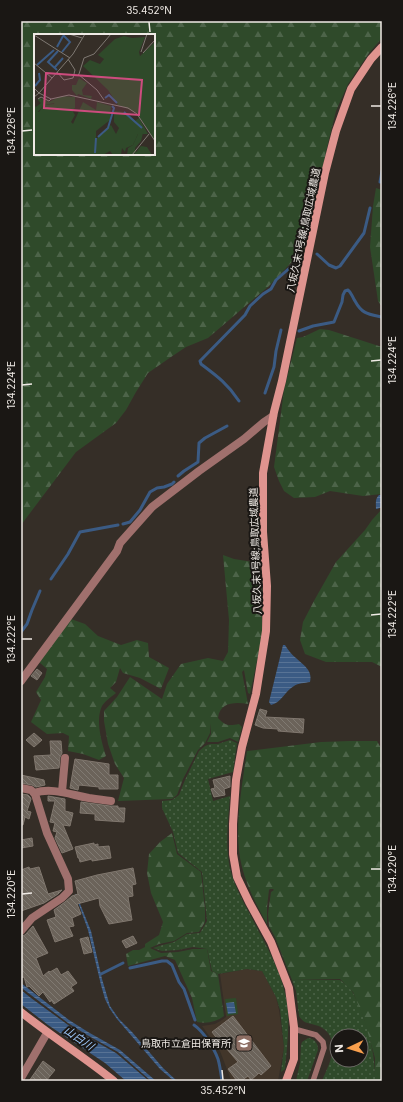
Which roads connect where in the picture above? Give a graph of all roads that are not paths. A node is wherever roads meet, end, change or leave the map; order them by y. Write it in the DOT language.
graph roads {
  1 [pos="382,47"];
  2 [pos="273,416"];
  3 [pos="21,681"];
  4 [pos="65,758"];
  5 [pos="21,788"];
  6 [pos="62,792"];
  7 [pos="34,793"];
  8 [pos="110,801"];
  9 [pos="21,931"];
  10 [pos="21,1012"];
  11 [pos="294,1029"];
  12 [pos="47,1033"];
  13 [pos="21,1078"];
  14 [pos="114,1081"];
  15 [pos="286,1081"];
  16 [pos="313,1081"];
  1 -- 2 [label="street, 八坂久末1号線;鳥取広域農道"];
  2 -- 3 [label="street"];
  2 -- 11 [label="street, 八坂久末1号線;鳥取広域農道"];
  4 -- 6 [label="street"];
  5 -- 7 [label="street"];
  6 -- 7 [label="street"];
  6 -- 8 [label="street"];
  7 -- 9 [label="street"];
  10 -- 12 [label="street"];
  11 -- 15 [label="street, 八坂久末1号線;鳥取広域農道"];
  11 -- 16 [label="lane"];
  12 -- 13 [label="street"];
  12 -- 14 [label="street"];
}
